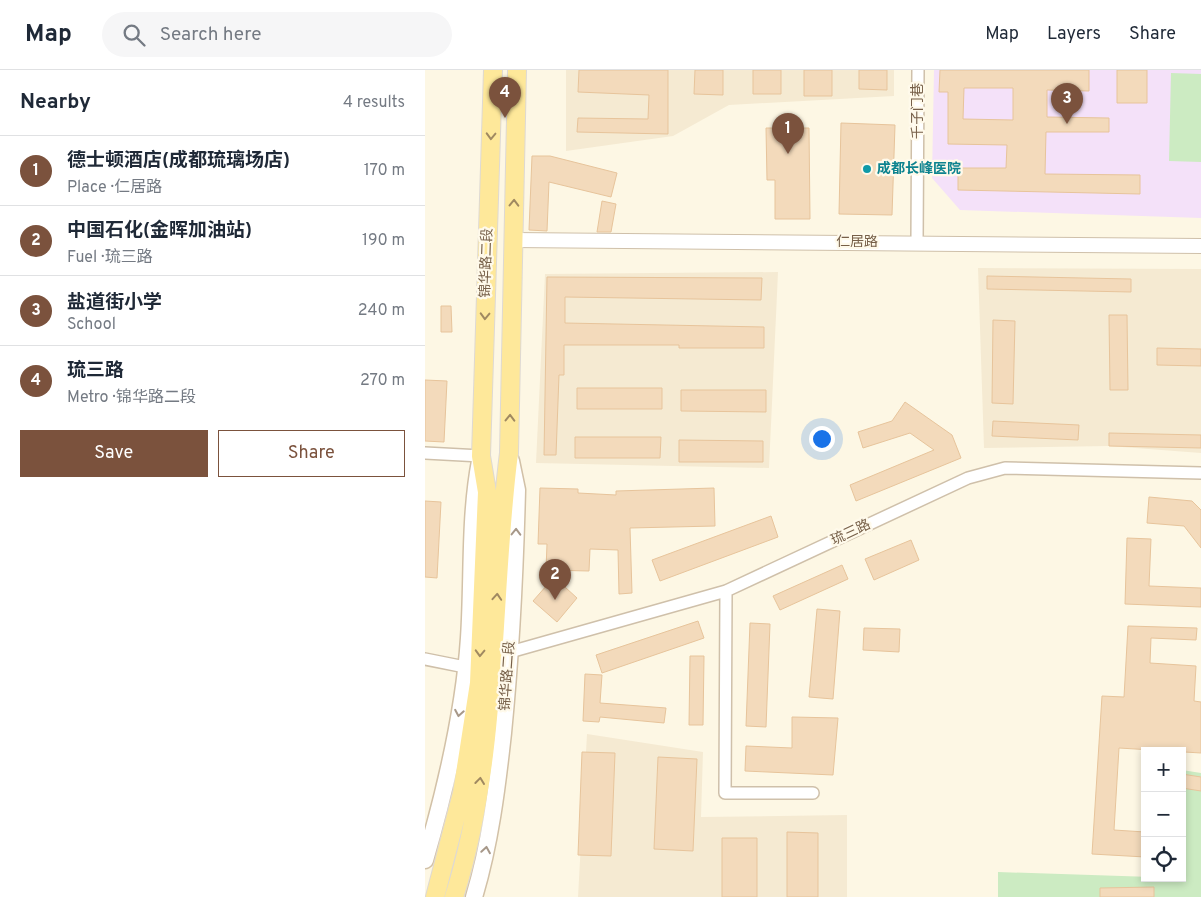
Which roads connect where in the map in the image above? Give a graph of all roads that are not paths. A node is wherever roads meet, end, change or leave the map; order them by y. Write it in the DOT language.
graph roads {
  1 [pos="493,70"];
  2 [pos="517,70"];
  3 [pos="918,70"];
  4 [pos="513,240"];
  5 [pos="917,242"];
  6 [pos="1201,246"];
  7 [pos="425,452"];
  8 [pos="509,453"];
  9 [pos="481,456"];
  10 [pos="1201,473"];
  11 [pos="725,591"];
  12 [pos="510,652"];
  13 [pos="425,659"];
  14 [pos="465,667"];
  15 [pos="476,754"];
  16 [pos="813,793"];
  17 [pos="425,860"];
  18 [pos="435,897"];
  19 [pos="454,897"];
  20 [pos="474,897"];
  1 -- 9 [label="main road, 锦华路二段, one-way"];
  4 -- 2 [label="main road, 锦华路二段, one-way"];
  3 -- 5 [label="street, 千子门巷"];
  4 -- 5 [label="street, 仁居路"];
  8 -- 4 [label="main road, 锦华路二段, one-way"];
  5 -- 6 [label="street, 仁居路"];
  7 -- 9 [label="street"];
  12 -- 8 [label="main road, 锦华路二段, one-way"];
  15 -- 8 [label="main road, 锦华路二段, one-way"];
  9 -- 14 [label="main road, 锦华路二段"];
  9 -- 15 [label="main road, 锦华路二段, one-way"];
  10 -- 11 [label="street, 琉三路"];
  11 -- 12 [label="street, 琉三路"];
  11 -- 16 [label="street"];
  20 -- 12 [label="main road, 锦华路二段, one-way"];
  13 -- 14 [label="street"];
  14 -- 17 [label="main road, 锦华路二段, one-way"];
  15 -- 18 [label="main road"];
  19 -- 15 [label="main road, one-way"];
}
